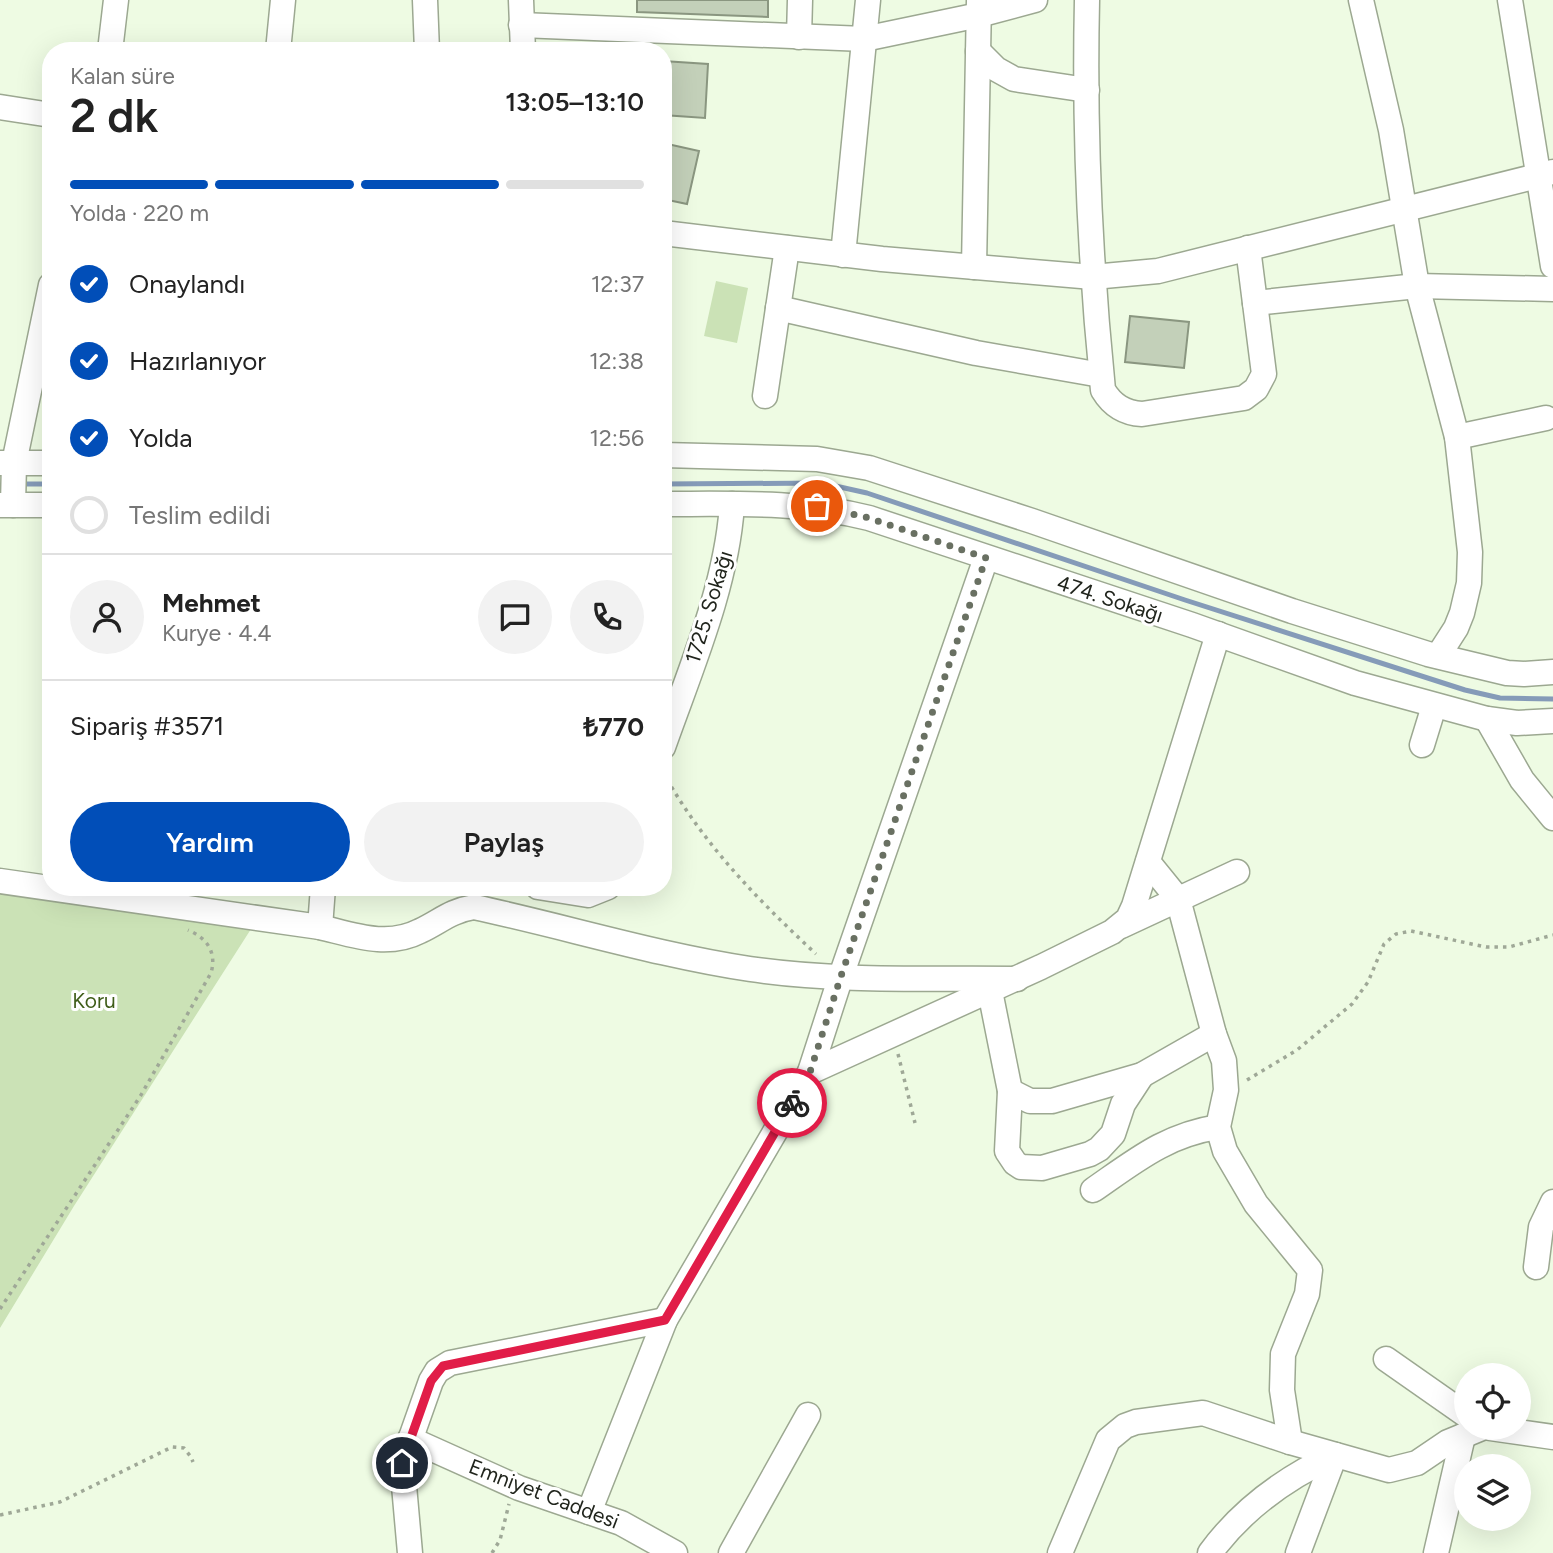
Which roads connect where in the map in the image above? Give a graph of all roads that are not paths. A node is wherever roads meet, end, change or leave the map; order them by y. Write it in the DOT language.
graph roads {
  1 [pos="116,0"];
  2 [pos="283,0"];
  3 [pos="425,0"];
  4 [pos="521,0"];
  5 [pos="800,0"];
  6 [pos="868,0"];
  7 [pos="1035,0"];
  8 [pos="1087,0"];
  9 [pos="1361,0"];
  10 [pos="1510,0"];
  11 [pos="979,7"];
  12 [pos="521,25"];
  13 [pos="799,37"];
  14 [pos="864,39"];
  15 [pos="111,42"];
  16 [pos="279,42"];
  17 [pos="427,42"];
  18 [pos="522,42"];
  19 [pos="978,51"];
  20 [pos="1087,90"];
  21 [pos="0,107"];
  22 [pos="42,114"];
  23 [pos="1546,174"];
  24 [pos="1405,209"];
  25 [pos="672,234"];
  26 [pos="787,248"];
  27 [pos="1248,248"];
  28 [pos="843,255"];
  29 [pos="1553,266"];
  30 [pos="974,267"];
  31 [pos="1093,277"];
  32 [pos="1417,286"];
  33 [pos="1553,289"];
  34 [pos="1255,303"];
  35 [pos="778,308"];
  36 [pos="42,328"];
  37 [pos="1101,375"];
  38 [pos="765,396"];
  39 [pos="1546,418"];
  40 [pos="1457,437"];
  41 [pos="672,455"];
  42 [pos="42,468"];
  43 [pos="9,484"];
  44 [pos="42,500"];
  45 [pos="672,504"];
  46 [pos="732,504"];
  47 [pos="986,558"];
  48 [pos="1218,634"];
  49 [pos="1438,656"];
  50 [pos="1553,672"];
  51 [pos="1434,706"];
  52 [pos="1488,719"];
  53 [pos="672,721"];
  54 [pos="1553,722"];
  55 [pos="1422,745"];
  56 [pos="1553,818"];
  57 [pos="1148,862"];
  58 [pos="1237,872"];
  59 [pos="0,881"];
  60 [pos="42,887"];
  61 [pos="104,896"];
  62 [pos="322,896"];
  63 [pos="1178,899"];
  64 [pos="1121,926"];
  65 [pos="320,927"];
  66 [pos="841,976"];
  67 [pos="1017,979"];
  68 [pos="990,991"];
  69 [pos="1214,1034"];
  70 [pos="810,1072"];
  71 [pos="1142,1075"];
  72 [pos="1010,1091"];
  73 [pos="1218,1127"];
  74 [pos="1093,1190"];
  75 [pos="1553,1202"];
  76 [pos="1536,1267"];
  77 [pos="665,1320"];
  78 [pos="1386,1359"];
  79 [pos="1454,1413"];
  80 [pos="808,1415"];
  81 [pos="1531,1434"];
  82 [pos="1553,1437"];
  83 [pos="1454,1438"];
  84 [pos="410,1440"];
  85 [pos="1466,1440"];
  86 [pos="1290,1442"];
  87 [pos="1335,1455"];
  88 [pos="589,1512"];
  89 [pos="410,1553"];
  90 [pos="675,1553"];
  91 [pos="731,1553"];
  92 [pos="1060,1553"];
  93 [pos="1210,1553"];
  94 [pos="1298,1553"];
  95 [pos="1436,1553"];
  1 -- 15 [label="street"];
  2 -- 16 [label="street"];
  3 -- 17 [label="street"];
  4 -- 12 [label="street"];
  5 -- 13 [label="street"];
  6 -- 14 [label="street"];
  7 -- 11 [label="street"];
  8 -- 20 [label="street"];
  9 -- 24 [label="street"];
  10 -- 23 [label="street"];
  11 -- 14 [label="street"];
  11 -- 19 [label="street"];
  12 -- 13 [label="street"];
  12 -- 18 [label="street"];
  13 -- 14 [label="street"];
  14 -- 28 [label="street"];
  19 -- 20 [label="street"];
  19 -- 30 [label="street"];
  20 -- 31 [label="street"];
  21 -- 22 [label="street"];
  23 -- 24 [label="street"];
  23 -- 29 [label="street"];
  24 -- 27 [label="street"];
  24 -- 32 [label="street"];
  25 -- 26 [label="street"];
  26 -- 28 [label="street"];
  26 -- 35 [label="street"];
  27 -- 31 [label="street"];
  27 -- 34 [label="street"];
  28 -- 30 [label="street"];
  30 -- 31 [label="street"];
  31 -- 37 [label="street"];
  32 -- 33 [label="street"];
  32 -- 34 [label="street"];
  32 -- 40 [label="street"];
  34 -- 37 [label="street"];
  35 -- 37 [label="street"];
  35 -- 38 [label="street"];
  36 -- 43 [label="street"];
  39 -- 40 [label="street"];
  40 -- 49 [label="street"];
  41 -- 49 [label="street"];
  42 -- 43 [label="street"];
  43 -- 44 [label="street"];
  45 -- 46 [label="street, 474. Sokağı"];
  46 -- 47 [label="street, 474. Sokağı"];
  46 -- 53 [label="street, 1725. Sokağı"];
  47 -- 48 [label="street, 474. Sokağı"];
  47 -- 66 [label="street"];
  48 -- 51 [label="street, 474. Sokağı"];
  48 -- 57 [label="street"];
  49 -- 50 [label="street"];
  51 -- 52 [label="street, 474. Sokağı"];
  51 -- 55 [label="street"];
  52 -- 54 [label="street, 474. Sokağı"];
  52 -- 56 [label="street"];
  57 -- 63 [label="street"];
  57 -- 64 [label="street"];
  58 -- 63 [label="street"];
  59 -- 60 [label="street"];
  61 -- 65 [label="street"];
  62 -- 65 [label="street"];
  63 -- 64 [label="street"];
  63 -- 69 [label="street"];
  64 -- 67 [label="street"];
  65 -- 66 [label="street"];
  66 -- 67 [label="street"];
  66 -- 70 [label="street"];
  67 -- 68 [label="street"];
  68 -- 70 [label="street"];
  68 -- 72 [label="street"];
  69 -- 71 [label="street"];
  69 -- 73 [label="street"];
  70 -- 77 [label="street"];
  71 -- 72 [label="street"];
  71 -- 72 [label="street"];
  73 -- 74 [label="street"];
  73 -- 86 [label="street"];
  75 -- 76 [label="street"];
  77 -- 84 [label="street"];
  77 -- 88 [label="street"];
  78 -- 79 [label="street"];
  80 -- 91 [label="street"];
  81 -- 82 [label="street"];
  83 -- 87 [label="street"];
  84 -- 88 [label="street, Emniyet Caddesi"];
  84 -- 89 [label="street"];
  85 -- 95 [label="street"];
  86 -- 87 [label="street"];
  86 -- 92 [label="street"];
  87 -- 93 [label="street"];
  87 -- 94 [label="street"];
  88 -- 90 [label="street, Emniyet Caddesi"];
}
